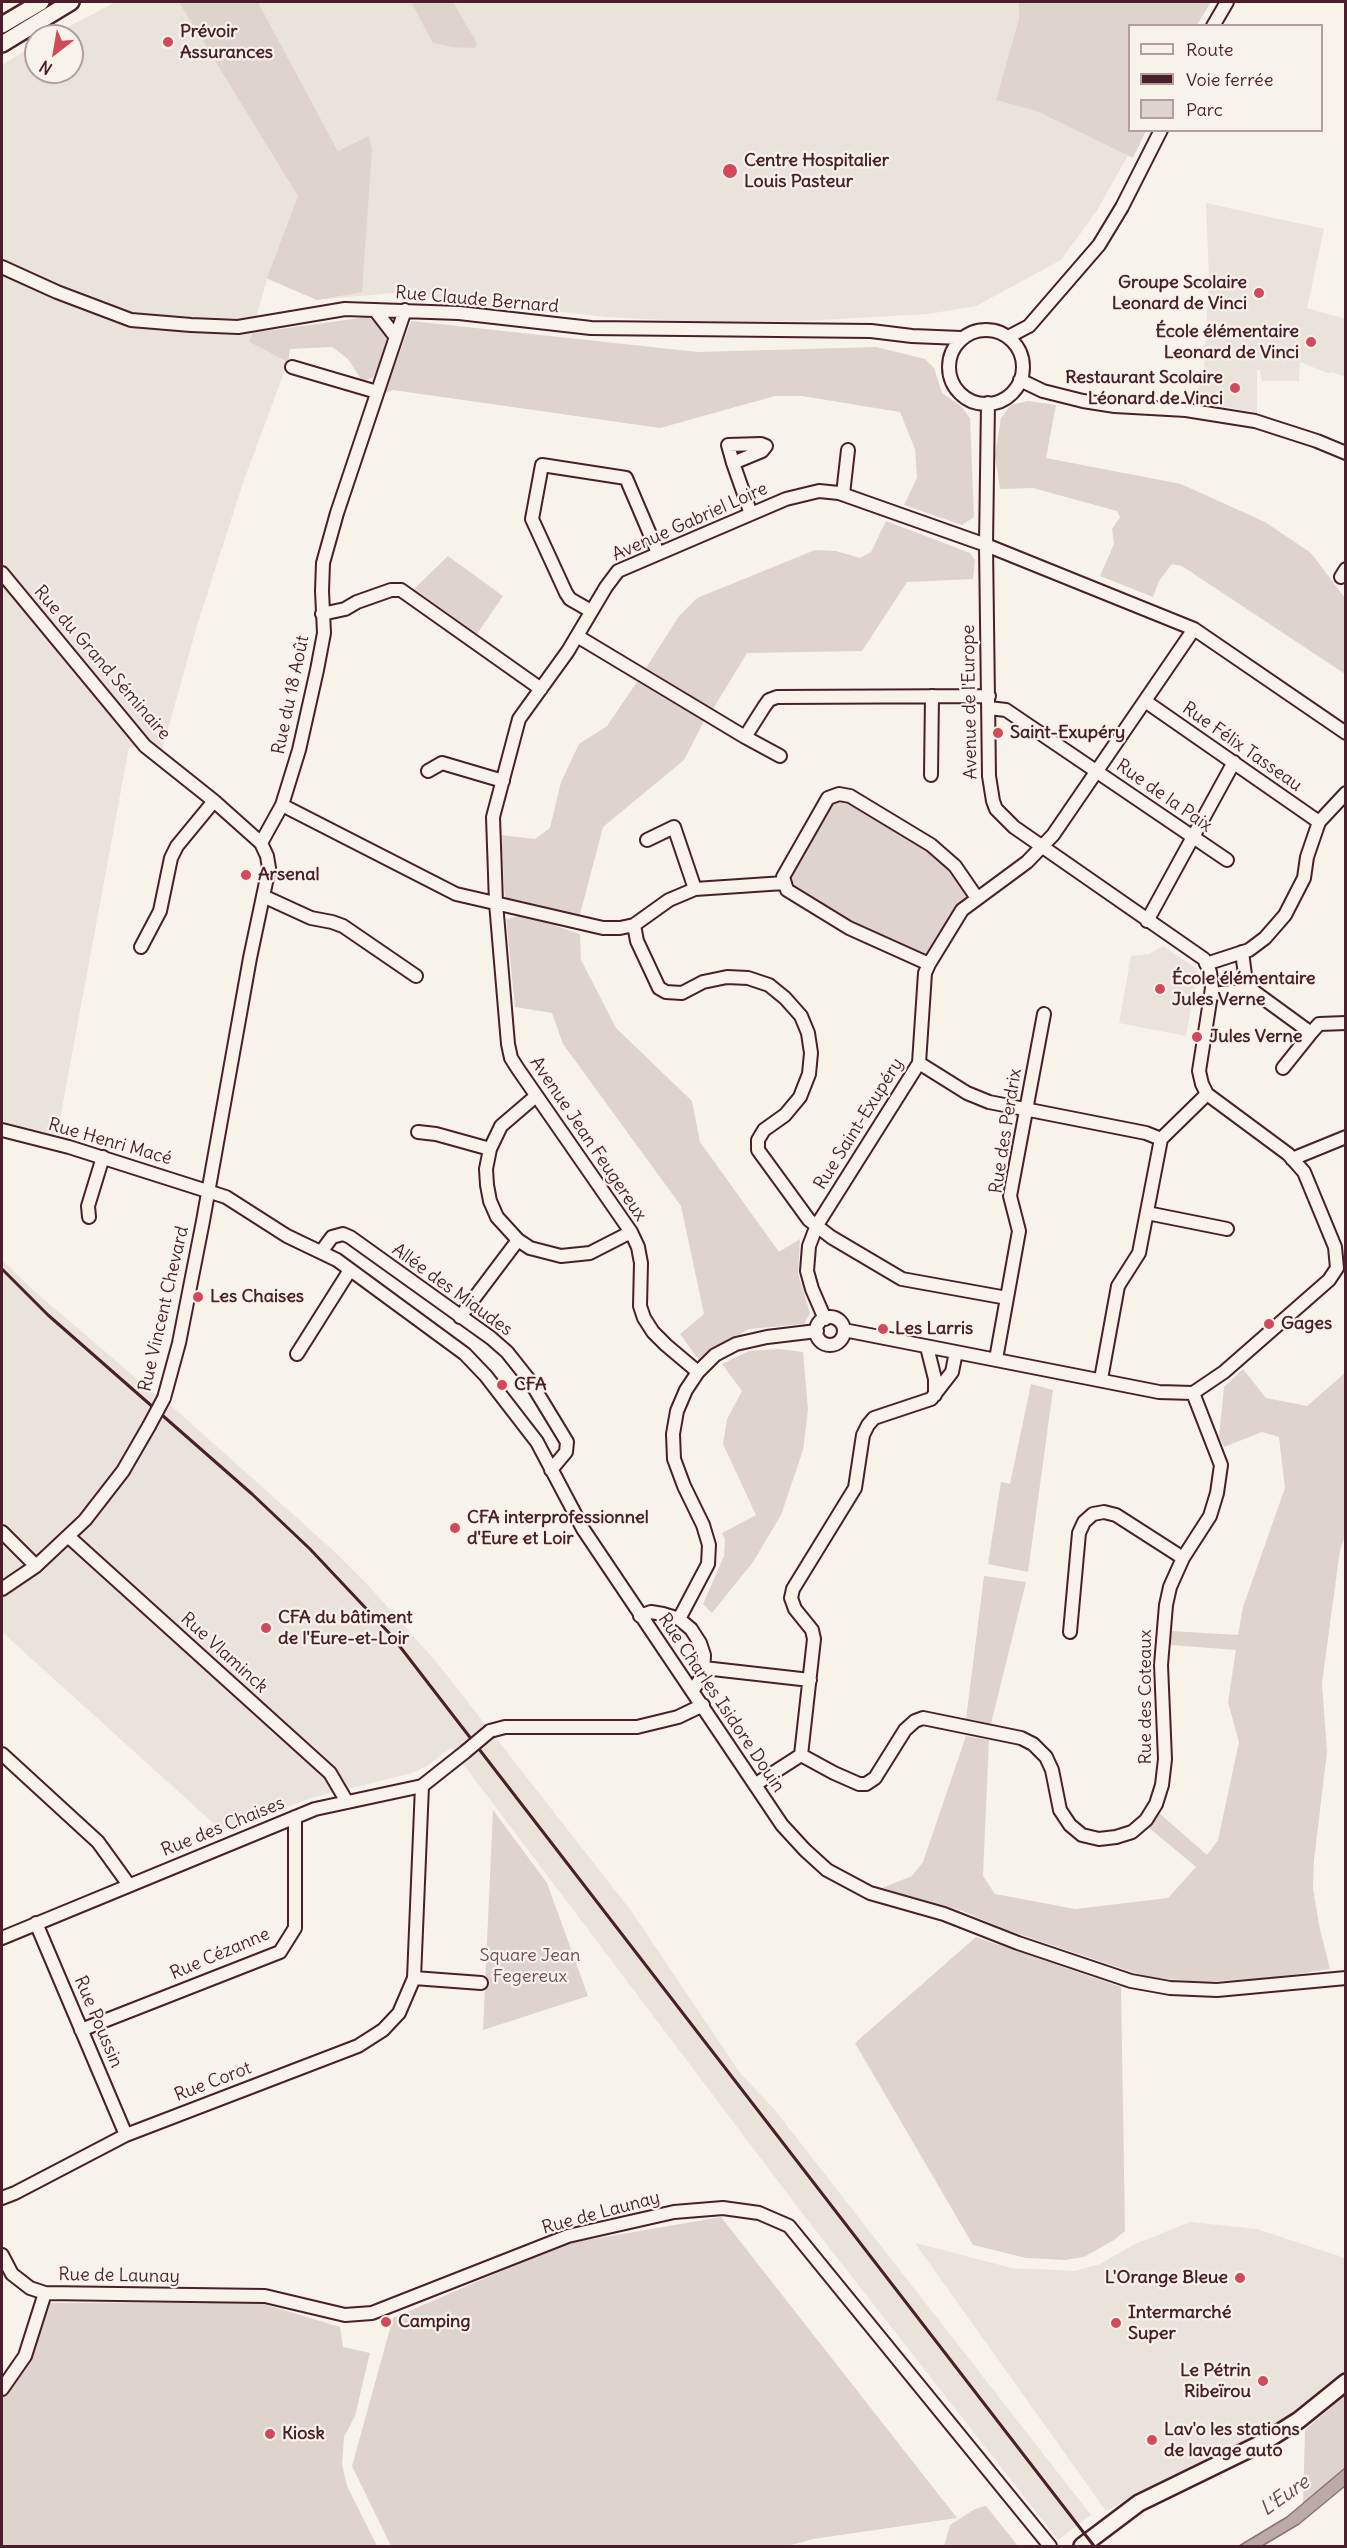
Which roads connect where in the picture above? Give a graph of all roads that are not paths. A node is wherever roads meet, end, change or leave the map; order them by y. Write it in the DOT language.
graph roads {
  1 [pos="41,2"];
  2 [pos="70,2"];
  3 [pos="1227,2"];
  4 [pos="1214,24"];
  5 [pos="2,25"];
  6 [pos="2,44"];
  7 [pos="1160,132"];
  8 [pos="2,267"];
  9 [pos="375,310"];
  10 [pos="405,310"];
  11 [pos="395,336"];
  12 [pos="1008,337"];
  13 [pos="961,338"];
  14 [pos="292,367"];
  15 [pos="1020,380"];
  16 [pos="377,392"];
  17 [pos="988,403"];
  18 [pos="848,450"];
  19 [pos="1346,453"];
  20 [pos="733,463"];
  21 [pos="843,494"];
  22 [pos="751,514"];
  23 [pos="986,545"];
  24 [pos="658,554"];
  25 [pos="2,574"];
  26 [pos="591,611"];
  27 [pos="322,614"];
  28 [pos="1194,629"];
  29 [pos="577,636"];
  30 [pos="541,688"];
  31 [pos="932,696"];
  32 [pos="1145,701"];
  33 [pos="989,702"];
  34 [pos="1346,733"];
  35 [pos="745,737"];
  36 [pos="780,756"];
  37 [pos="1234,762"];
  38 [pos="429,771"];
  39 [pos="1097,771"];
  40 [pos="931,775"];
  41 [pos="503,781"];
  42 [pos="1346,793"];
  43 [pos="214,801"];
  44 [pos="282,805"];
  45 [pos="1318,822"];
  46 [pos="1193,837"];
  47 [pos="646,840"];
  48 [pos="261,843"];
  49 [pos="1042,846"];
  50 [pos="1227,860"];
  51 [pos="784,883"];
  52 [pos="695,889"];
  53 [pos="263,896"];
  54 [pos="977,898"];
  55 [pos="496,903"];
  56 [pos="1147,921"];
  57 [pos="634,925"];
  58 [pos="141,947"];
  59 [pos="1242,952"];
  60 [pos="928,964"];
  61 [pos="1206,964"];
  62 [pos="416,976"];
  63 [pos="1247,990"];
  64 [pos="1211,994"];
  65 [pos="1044,1014"];
  66 [pos="1346,1023"];
  67 [pos="1311,1033"];
  68 [pos="919,1063"];
  69 [pos="1283,1068"];
  70 [pos="1207,1094"];
  71 [pos="536,1096"];
  72 [pos="1026,1109"];
  73 [pos="2,1130"];
  74 [pos="418,1132"];
  75 [pos="1346,1137"];
  76 [pos="1161,1139"];
  77 [pos="490,1149"];
  78 [pos="103,1157"];
  79 [pos="1292,1159"];
  80 [pos="209,1190"];
  81 [pos="86,1213"];
  82 [pos="1147,1213"];
  83 [pos="817,1225"];
  84 [pos="1227,1229"];
  85 [pos="630,1232"];
  86 [pos="518,1240"];
  87 [pos="321,1252"];
  88 [pos="1341,1268"];
  89 [pos="350,1270"];
  90 [pos="1007,1298"];
  91 [pos="460,1317"];
  92 [pos="825,1318"];
  93 [pos="844,1330"];
  94 [pos="817,1331"];
  95 [pos="927,1347"];
  96 [pos="956,1352"];
  97 [pos="297,1354"];
  98 [pos="996,1359"];
  99 [pos="698,1372"];
  100 [pos="1101,1379"];
  101 [pos="1193,1393"];
  102 [pos="935,1395"];
  103 [pos="551,1470"];
  104 [pos="2,1532"];
  105 [pos="69,1537"];
  106 [pos="1183,1558"];
  107 [pos="36,1566"];
  108 [pos="2,1589"];
  109 [pos="640,1616"];
  110 [pos="679,1619"];
  111 [pos="1070,1632"];
  112 [pos="704,1668"];
  113 [pos="810,1680"];
  114 [pos="693,1690"];
  115 [pos="703,1705"];
  116 [pos="2,1754"];
  117 [pos="801,1755"];
  118 [pos="756,1784"];
  119 [pos="422,1786"];
  120 [pos="347,1802"];
  121 [pos="295,1817"];
  122 [pos="129,1885"];
  123 [pos="36,1923"];
  124 [pos="2,1938"];
  125 [pos="414,1978"];
  126 [pos="1346,1978"];
  127 [pos="481,1983"];
  128 [pos="81,2030"];
  129 [pos="126,2135"];
  130 [pos="2,2198"];
  131 [pos="2,2255"];
  132 [pos="45,2293"];
  133 [pos="1346,2382"];
  134 [pos="2,2389"];
  135 [pos="1050,2547"];
  136 [pos="1082,2547"];
  1 -- 5 [label="main road"];
  2 -- 6 [label="main road"];
  3 -- 4 [label="street"];
  7 -- 12 [label="street"];
  8 -- 9 [label="street, Rue Claude Bernard"];
  9 -- 10 [label="street, Rue Claude Bernard"];
  9 -- 11 [label="street"];
  10 -- 11 [label="street, Rue du 18 Août"];
  10 -- 13 [label="street, Rue Claude Bernard"];
  11 -- 16 [label="street, Rue du 18 Août"];
  12 -- 13 [label="street"];
  12 -- 15 [label="street"];
  13 -- 17 [label="street"];
  14 -- 16 [label="street"];
  15 -- 17 [label="street"];
  15 -- 19 [label="street"];
  16 -- 27 [label="street, Rue du 18 Août"];
  17 -- 23 [label="street, Avenue de l'Europe"];
  18 -- 21 [label="street"];
  20 -- 22 [label="street"];
  21 -- 22 [label="street, Avenue Gabriel Loire"];
  21 -- 23 [label="street, Avenue Gabriel Loire"];
  22 -- 24 [label="street, Avenue Gabriel Loire"];
  23 -- 28 [label="street, Avenue Gabriel Loire"];
  23 -- 33 [label="street, Avenue de l'Europe"];
  24 -- 26 [label="street, Avenue Gabriel Loire"];
  24 -- 26 [label="street"];
  25 -- 43 [label="street, Rue du Grand Séminaire"];
  26 -- 29 [label="street, Avenue Gabriel Loire"];
  27 -- 30 [label="street"];
  27 -- 44 [label="street, Rue du 18 Août"];
  28 -- 32 [label="street, Rue Saint-Exupéry"];
  28 -- 34 [label="street, Avenue Gabriel Loire"];
  29 -- 30 [label="street, Avenue Gabriel Loire"];
  29 -- 35 [label="street"];
  30 -- 41 [label="street, Avenue Gabriel Loire"];
  31 -- 33 [label="street, Rue de la Paix"];
  31 -- 35 [label="street, Rue de la Paix"];
  31 -- 40 [label="street"];
  32 -- 37 [label="street, Rue Félix Tasseau"];
  32 -- 39 [label="street, Rue Saint-Exupéry"];
  33 -- 39 [label="street, Rue de la Paix"];
  33 -- 49 [label="street, Avenue de l'Europe"];
  35 -- 36 [label="street"];
  37 -- 45 [label="street, Rue Félix Tasseau"];
  37 -- 46 [label="street"];
  38 -- 41 [label="street"];
  39 -- 46 [label="street, Rue de la Paix"];
  39 -- 49 [label="street, Rue Saint-Exupéry"];
  41 -- 55 [label="street, Avenue Gabriel Loire"];
  42 -- 45 [label="street"];
  43 -- 48 [label="street, Rue du Grand Séminaire"];
  43 -- 58 [label="street"];
  44 -- 48 [label="street, Rue du 18 Août"];
  44 -- 55 [label="street"];
  45 -- 59 [label="street"];
  46 -- 50 [label="street, Rue de la Paix"];
  46 -- 56 [label="street"];
  47 -- 52 [label="street"];
  48 -- 53 [label="street"];
  49 -- 54 [label="street, Rue Saint-Exupéry"];
  49 -- 56 [label="street, Avenue de l'Europe"];
  51 -- 52 [label="street"];
  51 -- 54 [label="street"];
  51 -- 60 [label="street"];
  52 -- 57 [label="street"];
  53 -- 62 [label="street"];
  53 -- 80 [label="street"];
  54 -- 60 [label="street, Rue Saint-Exupéry"];
  55 -- 57 [label="street"];
  55 -- 71 [label="street, Avenue Jean Feugereux"];
  56 -- 61 [label="street, Avenue de l'Europe"];
  57 -- 83 [label="street"];
  59 -- 61 [label="street"];
  59 -- 63 [label="street"];
  60 -- 68 [label="street, Rue Saint-Exupéry"];
  61 -- 64 [label="street"];
  63 -- 64 [label="street"];
  63 -- 67 [label="street"];
  64 -- 70 [label="street"];
  65 -- 72 [label="street, Rue des Perdrix"];
  66 -- 67 [label="street"];
  67 -- 69 [label="street"];
  68 -- 72 [label="street"];
  68 -- 83 [label="street, Rue Saint-Exupéry"];
  70 -- 76 [label="street"];
  70 -- 79 [label="street"];
  71 -- 77 [label="street"];
  71 -- 85 [label="street, Avenue Jean Feugereux"];
  72 -- 76 [label="street"];
  72 -- 90 [label="street, Rue des Perdrix"];
  73 -- 78 [label="street, Rue Henri Macé"];
  74 -- 77 [label="street"];
  75 -- 79 [label="street"];
  76 -- 82 [label="street"];
  77 -- 86 [label="street"];
  78 -- 80 [label="street, Rue Henri Macé"];
  78 -- 81 [label="street"];
  79 -- 88 [label="street"];
  80 -- 87 [label="street, Rue Charles Isidore Douin"];
  80 -- 105 [label="street, Rue Vincent Chevard, bridge"];
  82 -- 84 [label="street"];
  82 -- 100 [label="street"];
  83 -- 90 [label="street"];
  83 -- 92 [label="street, Rue Saint-Exupéry"];
  85 -- 86 [label="street"];
  85 -- 99 [label="street, Avenue Jean Feugereux"];
  86 -- 91 [label="street"];
  87 -- 89 [label="street, Rue Charles Isidore Douin"];
  87 -- 91 [label="street, Allée des Miaudes"];
  88 -- 101 [label="street"];
  89 -- 97 [label="street"];
  89 -- 103 [label="street, Rue Charles Isidore Douin"];
  90 -- 98 [label="street, Rue des Perdrix"];
  91 -- 103 [label="street, Allée des Miaudes"];
  92 -- 93 [label="street"];
  92 -- 94 [label="street"];
  93 -- 94 [label="street"];
  93 -- 95 [label="street"];
  94 -- 99 [label="street"];
  95 -- 96 [label="street"];
  95 -- 102 [label="street"];
  96 -- 98 [label="street"];
  96 -- 102 [label="street"];
  98 -- 100 [label="street"];
  99 -- 110 [label="street"];
  100 -- 101 [label="street"];
  101 -- 106 [label="street, Rue des Coteaux"];
  102 -- 113 [label="street"];
  103 -- 109 [label="street, Rue Charles Isidore Douin"];
  104 -- 107 [label="street"];
  105 -- 107 [label="street, Rue Vincent Chevard"];
  105 -- 120 [label="street, Rue Vlaminck"];
  106 -- 111 [label="street"];
  106 -- 117 [label="street, Rue des Coteaux"];
  107 -- 108 [label="street, Rue Vincent Chevard"];
  109 -- 110 [label="street"];
  109 -- 114 [label="street, Rue Charles Isidore Douin"];
  110 -- 112 [label="street"];
  112 -- 113 [label="street"];
  112 -- 114 [label="street"];
  113 -- 117 [label="street"];
  114 -- 115 [label="street, Rue Charles Isidore Douin"];
  115 -- 118 [label="street, Rue Charles Isidore Douin"];
  115 -- 119 [label="street, Rue des Chaises, bridge"];
  116 -- 122 [label="street"];
  117 -- 118 [label="street"];
  118 -- 126 [label="street, Rue Charles Isidore Douin"];
  119 -- 120 [label="street, Rue des Chaises"];
  119 -- 125 [label="street, Rue Corot"];
  120 -- 121 [label="street, Rue des Chaises"];
  121 -- 122 [label="street, Rue des Chaises"];
  121 -- 128 [label="street, Rue Cézanne"];
  122 -- 123 [label="street, Rue des Chaises"];
  123 -- 124 [label="street, Rue des Chaises"];
  123 -- 128 [label="street, Rue Poussin"];
  125 -- 127 [label="street"];
  125 -- 129 [label="street, Rue Corot"];
  128 -- 129 [label="street, Rue Poussin"];
  129 -- 130 [label="street, Rue Corot"];
  131 -- 132 [label="street, Rue de Launay"];
  132 -- 134 [label="street"];
  132 -- 135 [label="street, Rue de Launay"];
  133 -- 136 [label="main road"];
}
